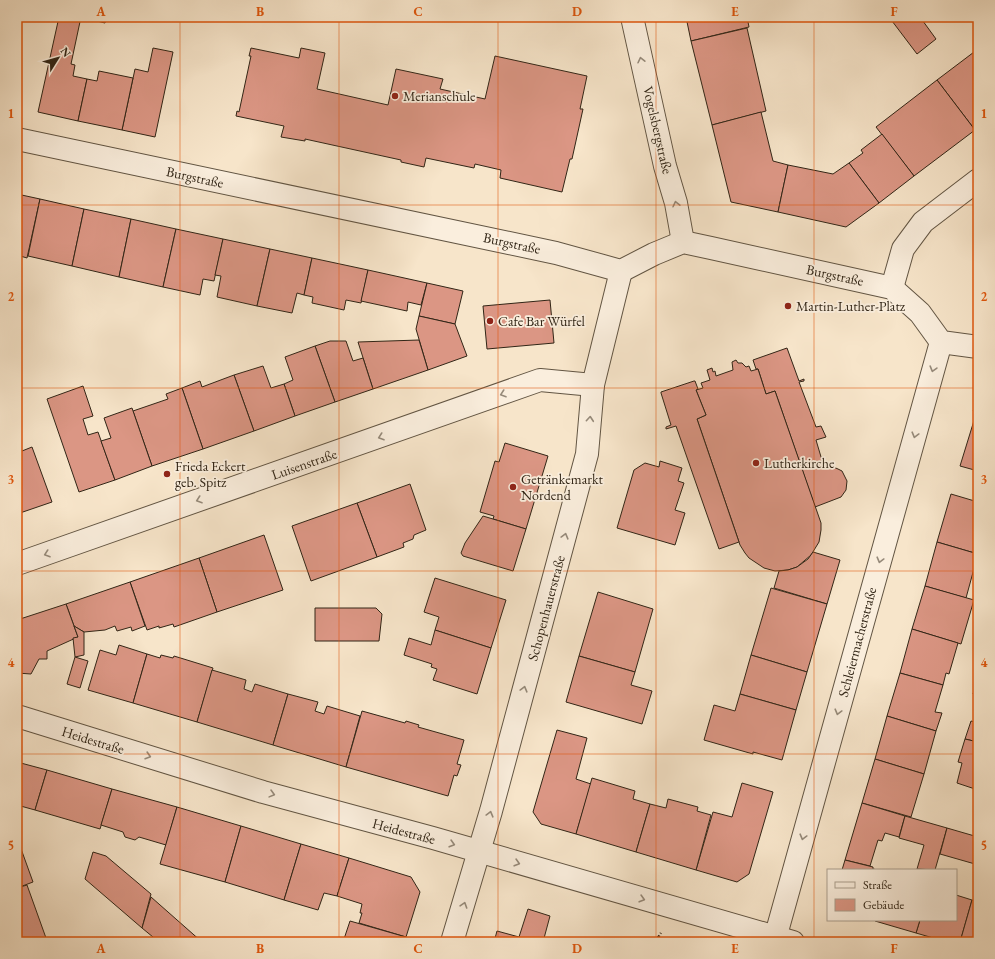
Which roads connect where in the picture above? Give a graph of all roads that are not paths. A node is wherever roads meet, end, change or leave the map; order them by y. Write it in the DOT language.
graph roads {
  1 [pos="632,17"];
  2 [pos="17,140"];
  3 [pos="978,180"];
  4 [pos="683,242"];
  5 [pos="621,270"];
  6 [pos="892,288"];
  7 [pos="942,342"];
  8 [pos="978,347"];
  9 [pos="593,385"];
  10 [pos="17,564"];
  11 [pos="17,716"];
  12 [pos="480,852"];
  13 [pos="781,940"];
  14 [pos="452,942"];
  4 -- 1 [label="street, Vogelsbergstraße, one-way"];
  2 -- 5 [label="street, Burgstraße"];
  3 -- 6 [label="street"];
  4 -- 5 [label="street"];
  4 -- 6 [label="street, Burgstraße"];
  5 -- 9 [label="street, Schopenhauerstraße"];
  6 -- 7 [label="street, Burgstraße"];
  7 -- 8 [label="street"];
  7 -- 13 [label="street, Schleiermacherstraße, one-way"];
  9 -- 10 [label="street, Luisenstraße, one-way"];
  12 -- 9 [label="street, Schopenhauerstraße, one-way"];
  11 -- 12 [label="street, Heidestraße, one-way"];
  12 -- 13 [label="street, Heidestraße, one-way"];
  14 -- 12 [label="street, Schopenhauerstraße, one-way"];
}
